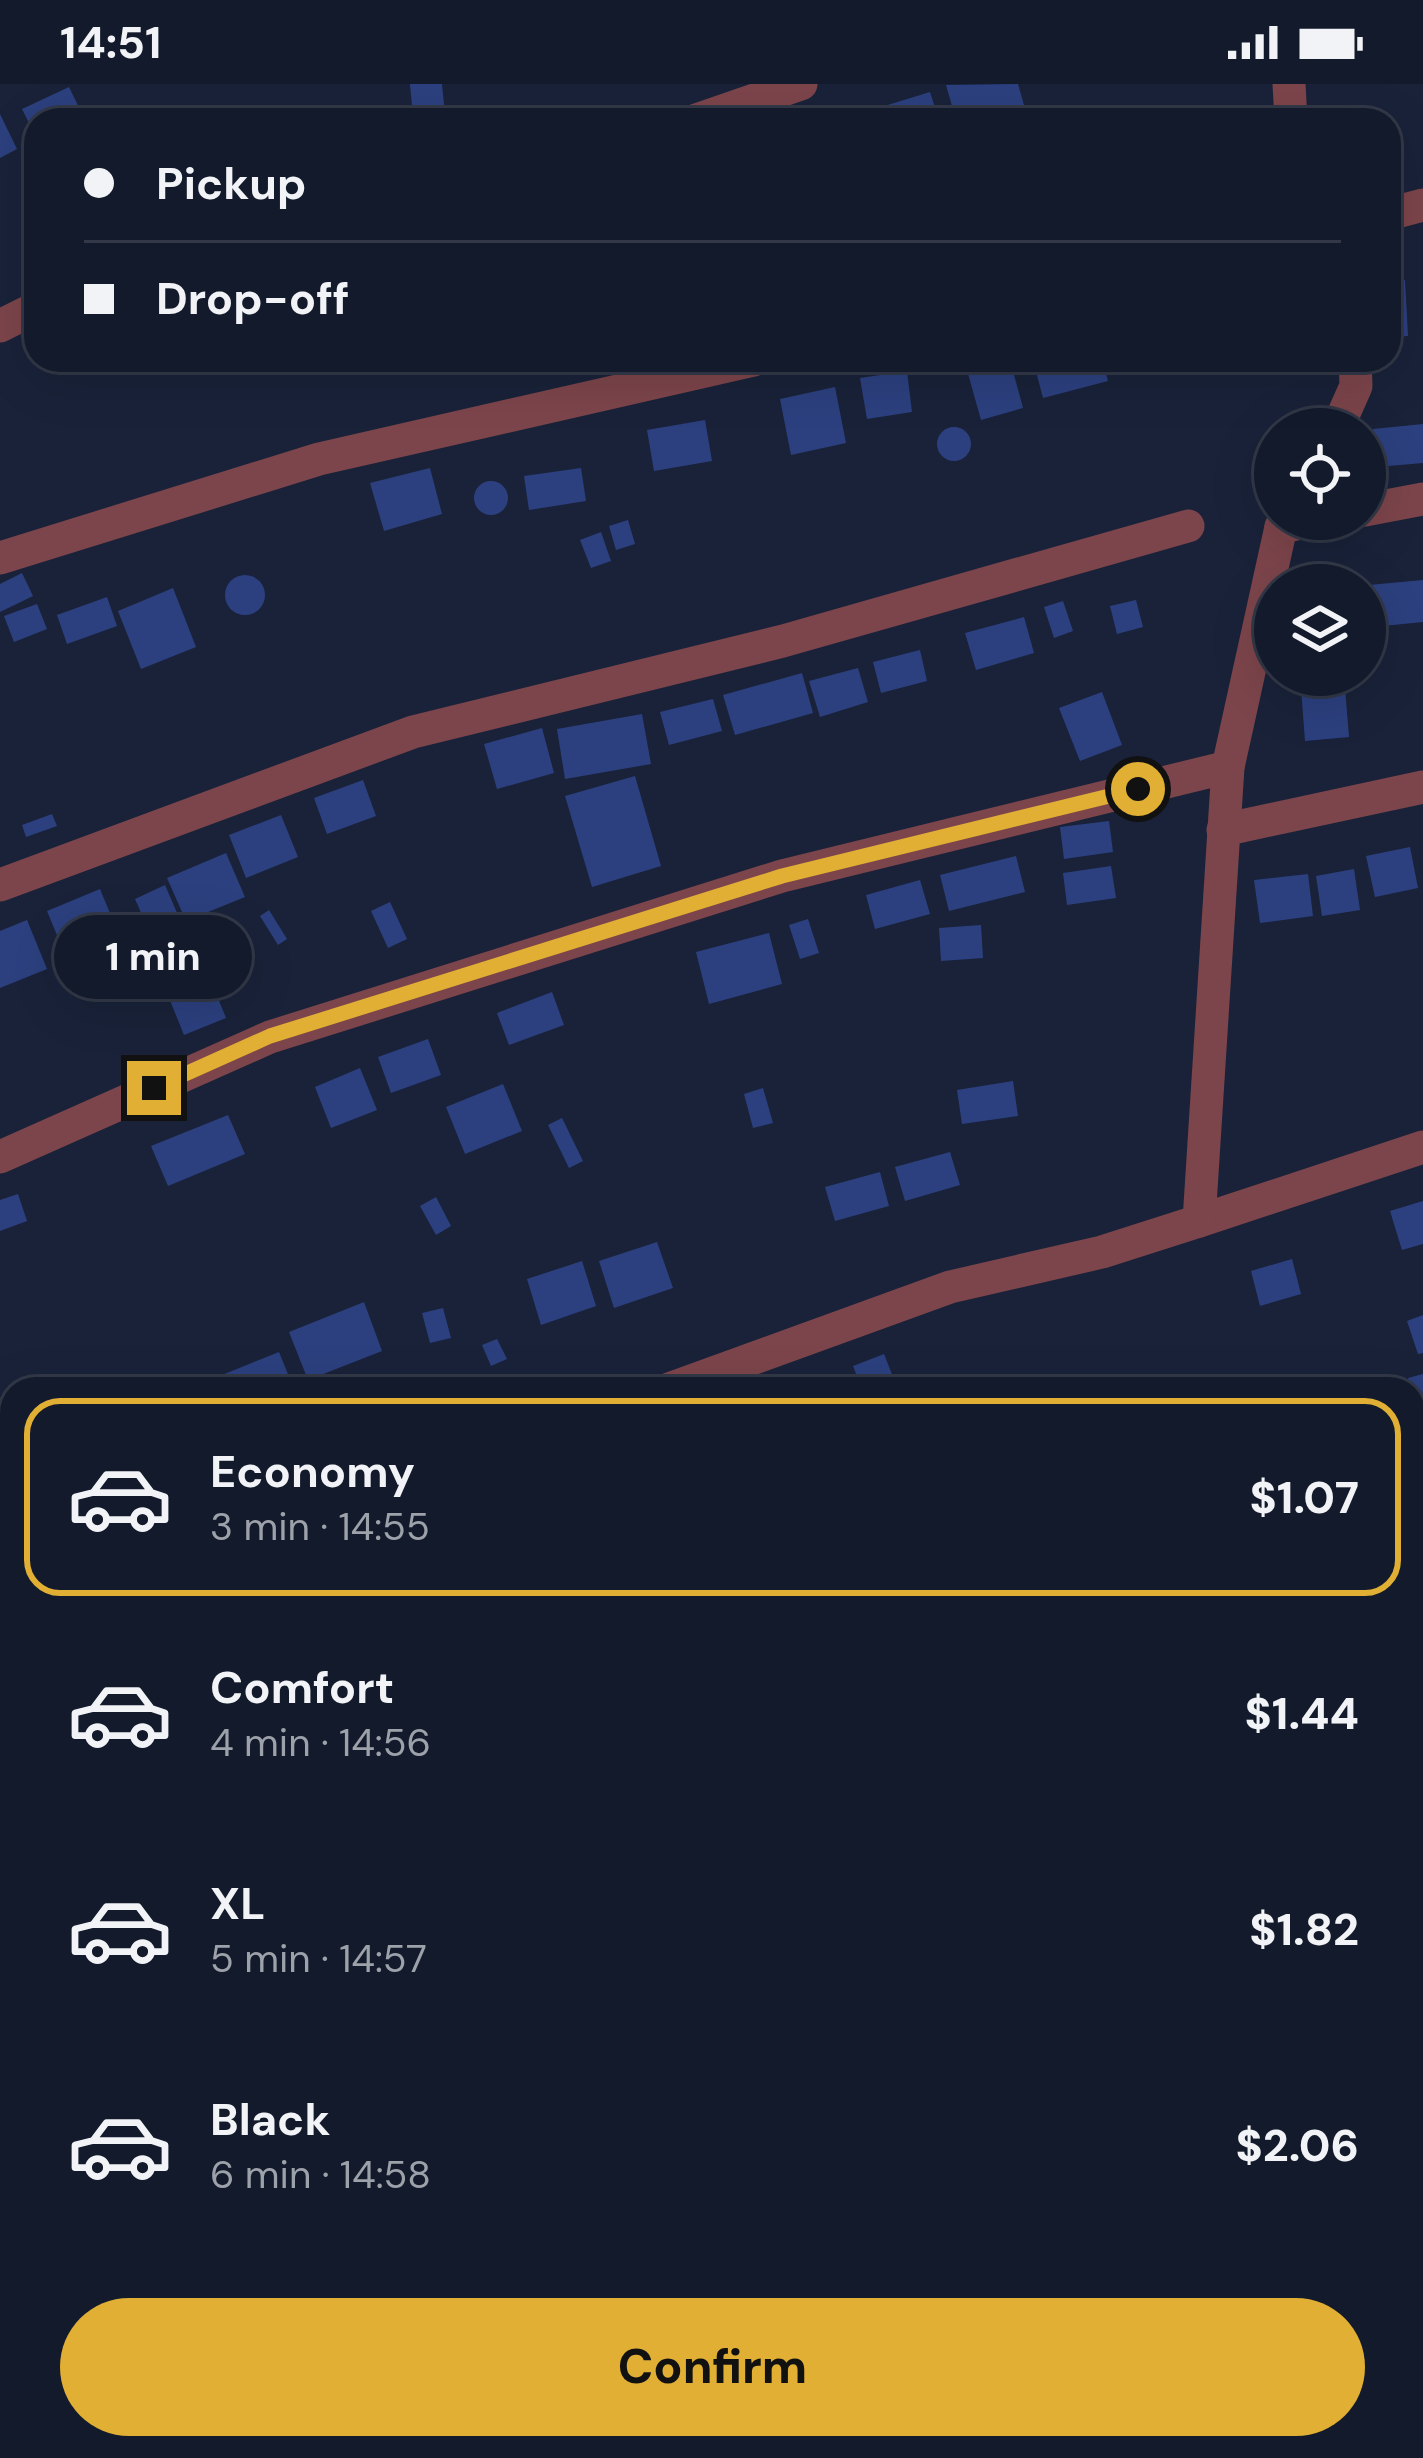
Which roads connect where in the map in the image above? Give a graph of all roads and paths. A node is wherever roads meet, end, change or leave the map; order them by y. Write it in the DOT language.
graph roads {
  1 [pos="801,84"];
  2 [pos="732,108"];
  3 [pos="701,372"];
  4 [pos="1355,372"];
  5 [pos="1346,408"];
  6 [pos="1423,499"];
  7 [pos="1386,506"];
  8 [pos="1188,526"];
  9 [pos="1279,540"];
  10 [pos="0,558"];
  11 [pos="1228,767"];
  12 [pos="1423,787"];
  13 [pos="1223,830"];
  14 [pos="0,886"];
  15 [pos="1423,1148"];
  16 [pos="0,1157"];
  17 [pos="1199,1221"];
  18 [pos="702,1377"];
  1 -- 2 [label="street"];
  3 -- 10 [label="street"];
  4 -- 5 [label="street"];
  6 -- 7 [label="street"];
  8 -- 14 [label="street"];
  9 -- 11 [label="street"];
  11 -- 13 [label="street"];
  11 -- 16 [label="street"];
  12 -- 13 [label="street"];
  13 -- 17 [label="street"];
  15 -- 17 [label="street"];
  17 -- 18 [label="street"];
}
